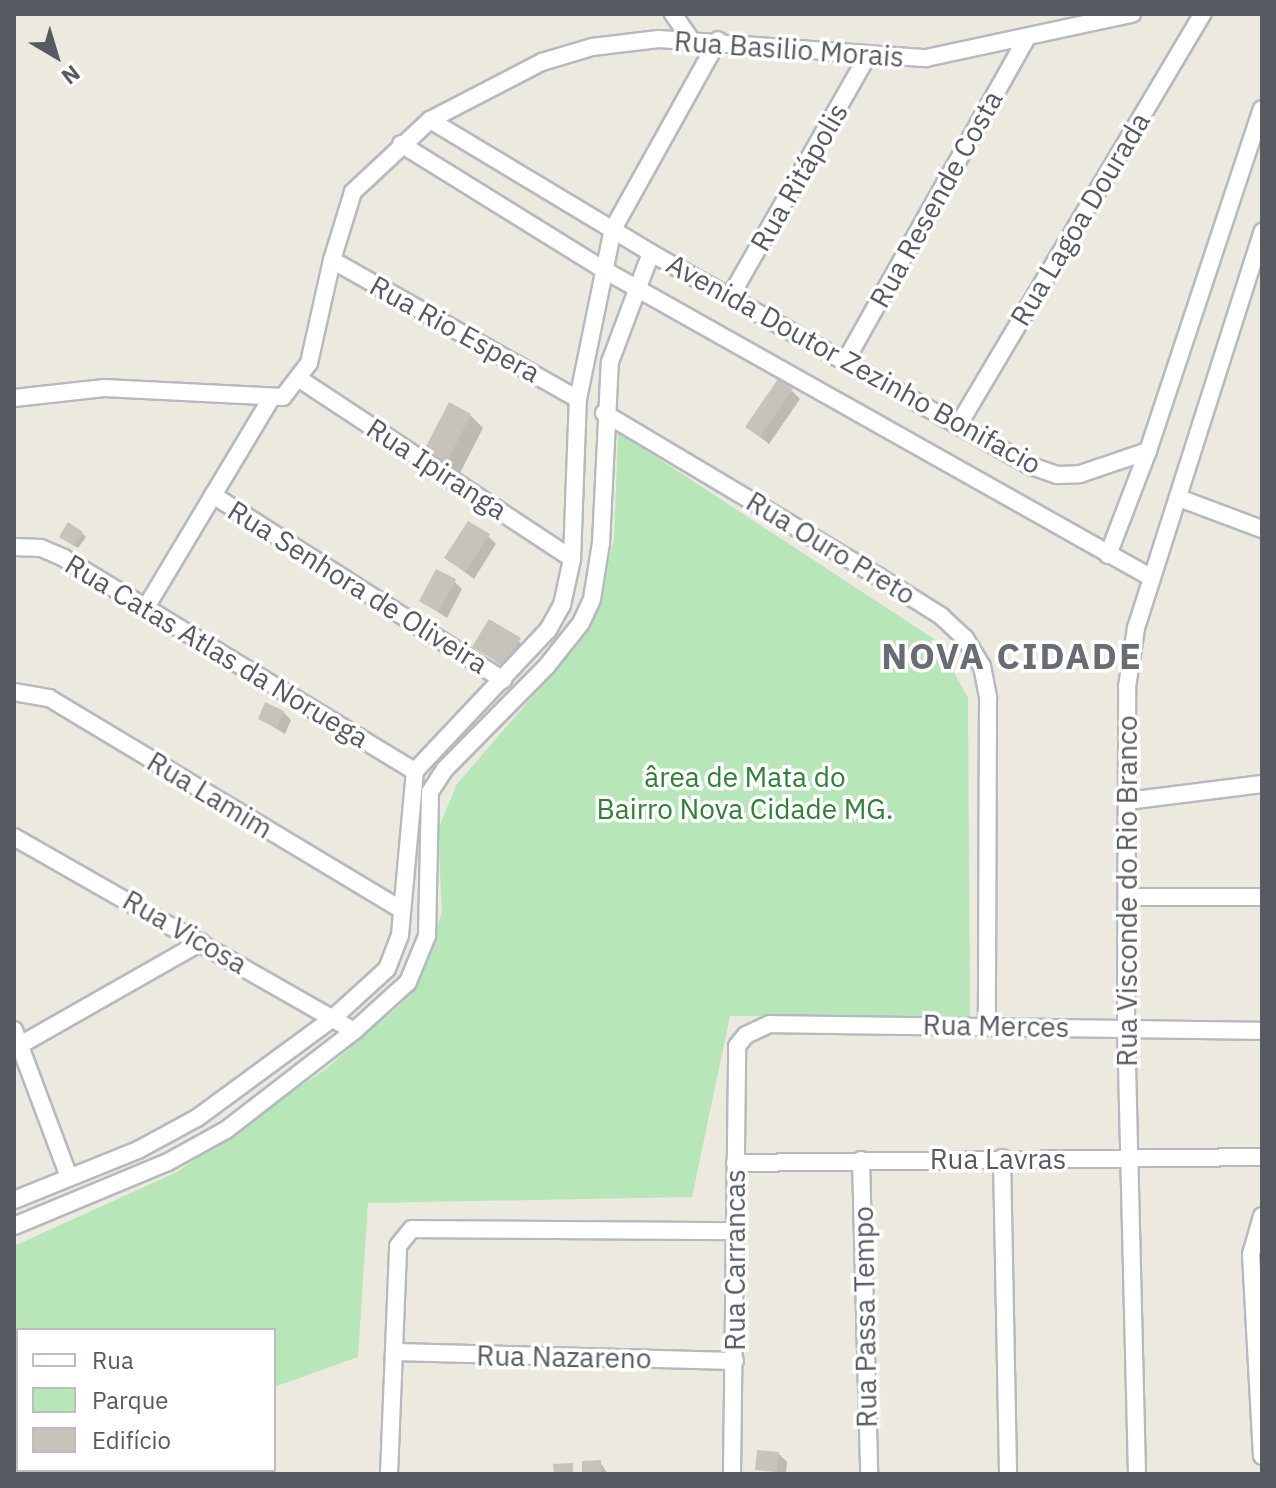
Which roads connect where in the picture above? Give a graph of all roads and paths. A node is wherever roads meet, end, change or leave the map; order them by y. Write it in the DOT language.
graph roads {
  1 [pos="673,14"];
  2 [pos="1132,14"];
  3 [pos="1202,14"];
  4 [pos="1027,38"];
  5 [pos="691,40"];
  6 [pos="718,40"];
  7 [pos="867,57"];
  8 [pos="1262,109"];
  9 [pos="430,120"];
  10 [pos="401,144"];
  11 [pos="613,229"];
  12 [pos="1262,232"];
  13 [pos="651,253"];
  14 [pos="332,260"];
  15 [pos="606,271"];
  16 [pos="636,284"];
  17 [pos="730,297"];
  18 [pos="846,360"];
  19 [pos="301,380"];
  20 [pos="14,398"];
  21 [pos="578,399"];
  22 [pos="270,400"];
  23 [pos="604,413"];
  24 [pos="959,424"];
  25 [pos="1148,451"];
  26 [pos="213,495"];
  27 [pos="1179,498"];
  28 [pos="1262,529"];
  29 [pos="14,547"];
  30 [pos="1108,555"];
  31 [pos="572,559"];
  32 [pos="1152,578"];
  33 [pos="145,609"];
  34 [pos="503,680"];
  35 [pos="14,692"];
  36 [pos="415,771"];
  37 [pos="1262,784"];
  38 [pos="1127,801"];
  39 [pos="14,837"];
  40 [pos="1130,897"];
  41 [pos="1262,897"];
  42 [pos="402,910"];
  43 [pos="201,942"];
  44 [pos="332,1019"];
  45 [pos="987,1023"];
  46 [pos="1126,1029"];
  47 [pos="354,1031"];
  48 [pos="1262,1031"];
  49 [pos="17,1038"];
  50 [pos="737,1046"];
  51 [pos="1262,1157"];
  52 [pos="1002,1158"];
  53 [pos="1129,1159"];
  54 [pos="861,1160"];
  55 [pos="735,1163"];
  56 [pos="69,1177"];
  57 [pos="14,1200"];
  58 [pos="1262,1216"];
  59 [pos="14,1226"];
  60 [pos="734,1231"];
  61 [pos="394,1352"];
  62 [pos="735,1361"];
  63 [pos="1262,1456"];
  64 [pos="389,1474"];
  65 [pos="732,1474"];
  66 [pos="869,1474"];
  67 [pos="1008,1474"];
  68 [pos="1137,1474"];
  1 -- 5 [label="street"];
  2 -- 4 [label="street, Rua Basilio Morais"];
  3 -- 24 [label="street, Rua Lagoa Dourada"];
  4 -- 7 [label="street, Rua Basilio Morais"];
  4 -- 18 [label="street, Rua Resende Costa"];
  5 -- 6 [label="street, Rua Basilio Morais"];
  5 -- 9 [label="street, Rua Basilio Morais"];
  6 -- 7 [label="street, Rua Basilio Morais"];
  6 -- 11 [label="street"];
  7 -- 17 [label="street, Rua Ritápolis"];
  8 -- 25 [label="street"];
  9 -- 10 [label="street, Rua Basilio Morais"];
  9 -- 11 [label="street, Avenida Doutor Zezinho Bonifacio"];
  10 -- 14 [label="street, Rua Basilio Morais"];
  10 -- 15 [label="street, Avenida Doutor Zezinho Bonifacio"];
  11 -- 13 [label="street, Avenida Doutor Zezinho Bonifacio"];
  11 -- 15 [label="street"];
  12 -- 27 [label="street"];
  13 -- 16 [label="street, Avenida Doutor Zezinho Bonifacio"];
  13 -- 17 [label="street, Avenida Doutor Zezinho Bonifacio"];
  14 -- 19 [label="street, Rua Basilio Morais"];
  14 -- 21 [label="street, Rua Rio Espera"];
  15 -- 16 [label="street, Avenida Doutor Zezinho Bonifacio"];
  15 -- 21 [label="street"];
  16 -- 23 [label="street, Avenida Doutor Zezinho Bonifacio"];
  16 -- 30 [label="street, Avenida Doutor Zezinho Bonifacio"];
  17 -- 18 [label="street, Avenida Doutor Zezinho Bonifacio"];
  18 -- 24 [label="street, Avenida Doutor Zezinho Bonifacio"];
  19 -- 22 [label="street"];
  19 -- 31 [label="street, Rua Ipiranga"];
  20 -- 22 [label="street"];
  21 -- 31 [label="street"];
  22 -- 26 [label="street"];
  23 -- 45 [label="street, Rua Ouro Preto"];
  23 -- 47 [label="street, Avenida Doutor Zezinho Bonifacio"];
  24 -- 25 [label="street, Avenida Doutor Zezinho Bonifacio"];
  25 -- 30 [label="street"];
  26 -- 33 [label="street"];
  26 -- 34 [label="street, Rua Senhora de Oliveira"];
  27 -- 28 [label="street"];
  27 -- 32 [label="street"];
  29 -- 33 [label="street, Rua Catas Atlas da Noruega"];
  30 -- 32 [label="street, Avenida Doutor Zezinho Bonifacio"];
  31 -- 34 [label="street"];
  32 -- 38 [label="street, Rua Visconde do Rio Branco"];
  33 -- 36 [label="street, Rua Catas Atlas da Noruega"];
  34 -- 36 [label="street"];
  35 -- 42 [label="street, Rua Lamim"];
  36 -- 42 [label="street"];
  37 -- 38 [label="street"];
  38 -- 40 [label="street, Rua Visconde do Rio Branco"];
  39 -- 43 [label="street, Rua Vicosa"];
  40 -- 41 [label="street"];
  40 -- 46 [label="street, Rua Visconde do Rio Branco"];
  42 -- 44 [label="street"];
  43 -- 44 [label="street, Rua Vicosa"];
  43 -- 49 [label="street"];
  44 -- 47 [label="street, Rua Vicosa"];
  44 -- 56 [label="street"];
  45 -- 46 [label="street, Rua Merces"];
  45 -- 50 [label="street, Rua Merces"];
  46 -- 48 [label="street, Rua Merces"];
  46 -- 53 [label="street, Rua Visconde do Rio Branco"];
  47 -- 59 [label="street, Avenida Doutor Zezinho Bonifacio"];
  49 -- 56 [label="street"];
  50 -- 55 [label="street, Rua Carrancas"];
  51 -- 53 [label="street, Rua Lavras"];
  52 -- 53 [label="street, Rua Lavras"];
  52 -- 54 [label="street, Rua Lavras"];
  52 -- 67 [label="street"];
  53 -- 68 [label="street, Rua Visconde do Rio Branco"];
  54 -- 55 [label="street, Rua Lavras"];
  54 -- 66 [label="street, Rua Passa Tempo"];
  55 -- 60 [label="street, Rua Carrancas"];
  56 -- 57 [label="street"];
  58 -- 63 [label="street"];
  60 -- 61 [label="street"];
  60 -- 62 [label="street, Rua Carrancas"];
  61 -- 62 [label="street, Rua Nazareno"];
  61 -- 64 [label="street"];
  62 -- 65 [label="street, Rua Carrancas"];
}
